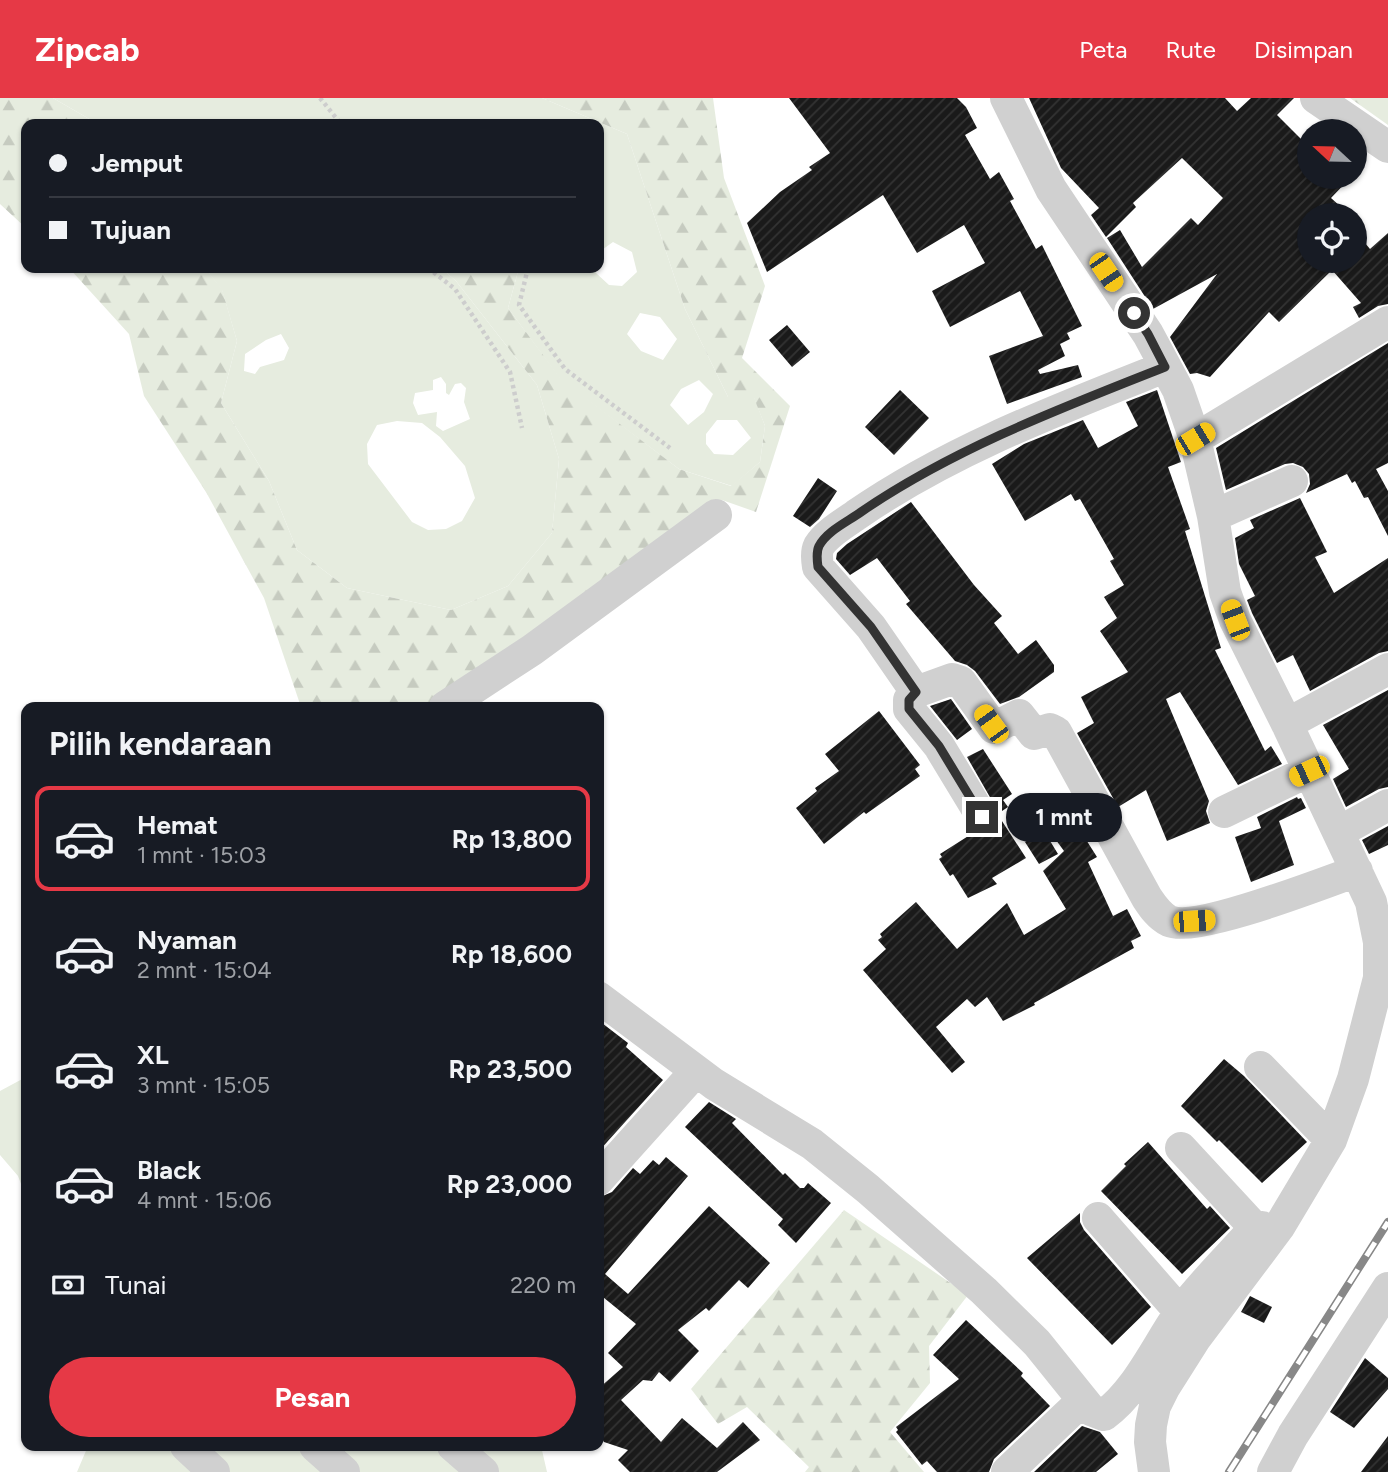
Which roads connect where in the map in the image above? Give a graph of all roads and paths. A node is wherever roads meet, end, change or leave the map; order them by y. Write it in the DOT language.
graph roads {
  1 [pos="320,98"];
  2 [pos="1006,98"];
  3 [pos="1337,103"];
  4 [pos="337,119"];
  5 [pos="1388,147"];
  6 [pos="434,273"];
  7 [pos="527,273"];
  8 [pos="1388,322"];
  9 [pos="1165,367"];
  10 [pos="522,428"];
  11 [pos="1195,439"];
  12 [pos="670,448"];
  13 [pos="1292,481"];
  14 [pos="716,514"];
  15 [pos="1213,516"];
  16 [pos="1388,669"];
  17 [pos="916,692"];
  18 [pos="453,702"];
  19 [pos="1287,724"];
  20 [pos="1309,771"];
  21 [pos="1388,805"];
  22 [pos="1224,812"];
  23 [pos="982,817"];
  24 [pos="1339,832"];
  25 [pos="1357,871"];
  26 [pos="604,1002"];
  27 [pos="1378,1020"];
  28 [pos="1260,1067"];
  29 [pos="696,1071"];
  30 [pos="1331,1140"];
  31 [pos="1181,1147"];
  32 [pos="604,1173"];
  33 [pos="1098,1218"];
  34 [pos="1267,1227"];
  35 [pos="1388,1288"];
  36 [pos="1181,1312"];
  37 [pos="1083,1400"];
  38 [pos="191,1451"];
  39 [pos="459,1451"];
  40 [pos="1153,1470"];
  41 [pos="214,1472"];
  42 [pos="483,1472"];
  43 [pos="1007,1472"];
  44 [pos="1273,1472"];
  1 -- 4 [label="path"];
  2 -- 9 [label="street"];
  3 -- 5 [label="street"];
  6 -- 10 [label="path"];
  7 -- 12 [label="path"];
  8 -- 11 [label="street"];
  9 -- 11 [label="street"];
  9 -- 17 [label="street"];
  11 -- 15 [label="street"];
  13 -- 15 [label="street"];
  14 -- 18 [label="street"];
  15 -- 19 [label="street"];
  16 -- 19 [label="street"];
  17 -- 23 [label="street"];
  17 -- 25 [label="street"];
  19 -- 20 [label="street"];
  20 -- 22 [label="street"];
  20 -- 24 [label="street"];
  21 -- 24 [label="street"];
  24 -- 25 [label="street"];
  25 -- 27 [label="street"];
  26 -- 29 [label="street"];
  27 -- 30 [label="street"];
  28 -- 30 [label="street"];
  29 -- 32 [label="street"];
  29 -- 37 [label="street"];
  30 -- 34 [label="street"];
  31 -- 34 [label="street"];
  33 -- 36 [label="street"];
  34 -- 36 [label="street"];
  34 -- 40 [label="street"];
  35 -- 44 [label="street"];
  36 -- 37 [label="street"];
  37 -- 43 [label="street"];
  38 -- 41 [label="street"];
  39 -- 42 [label="street"];
}
